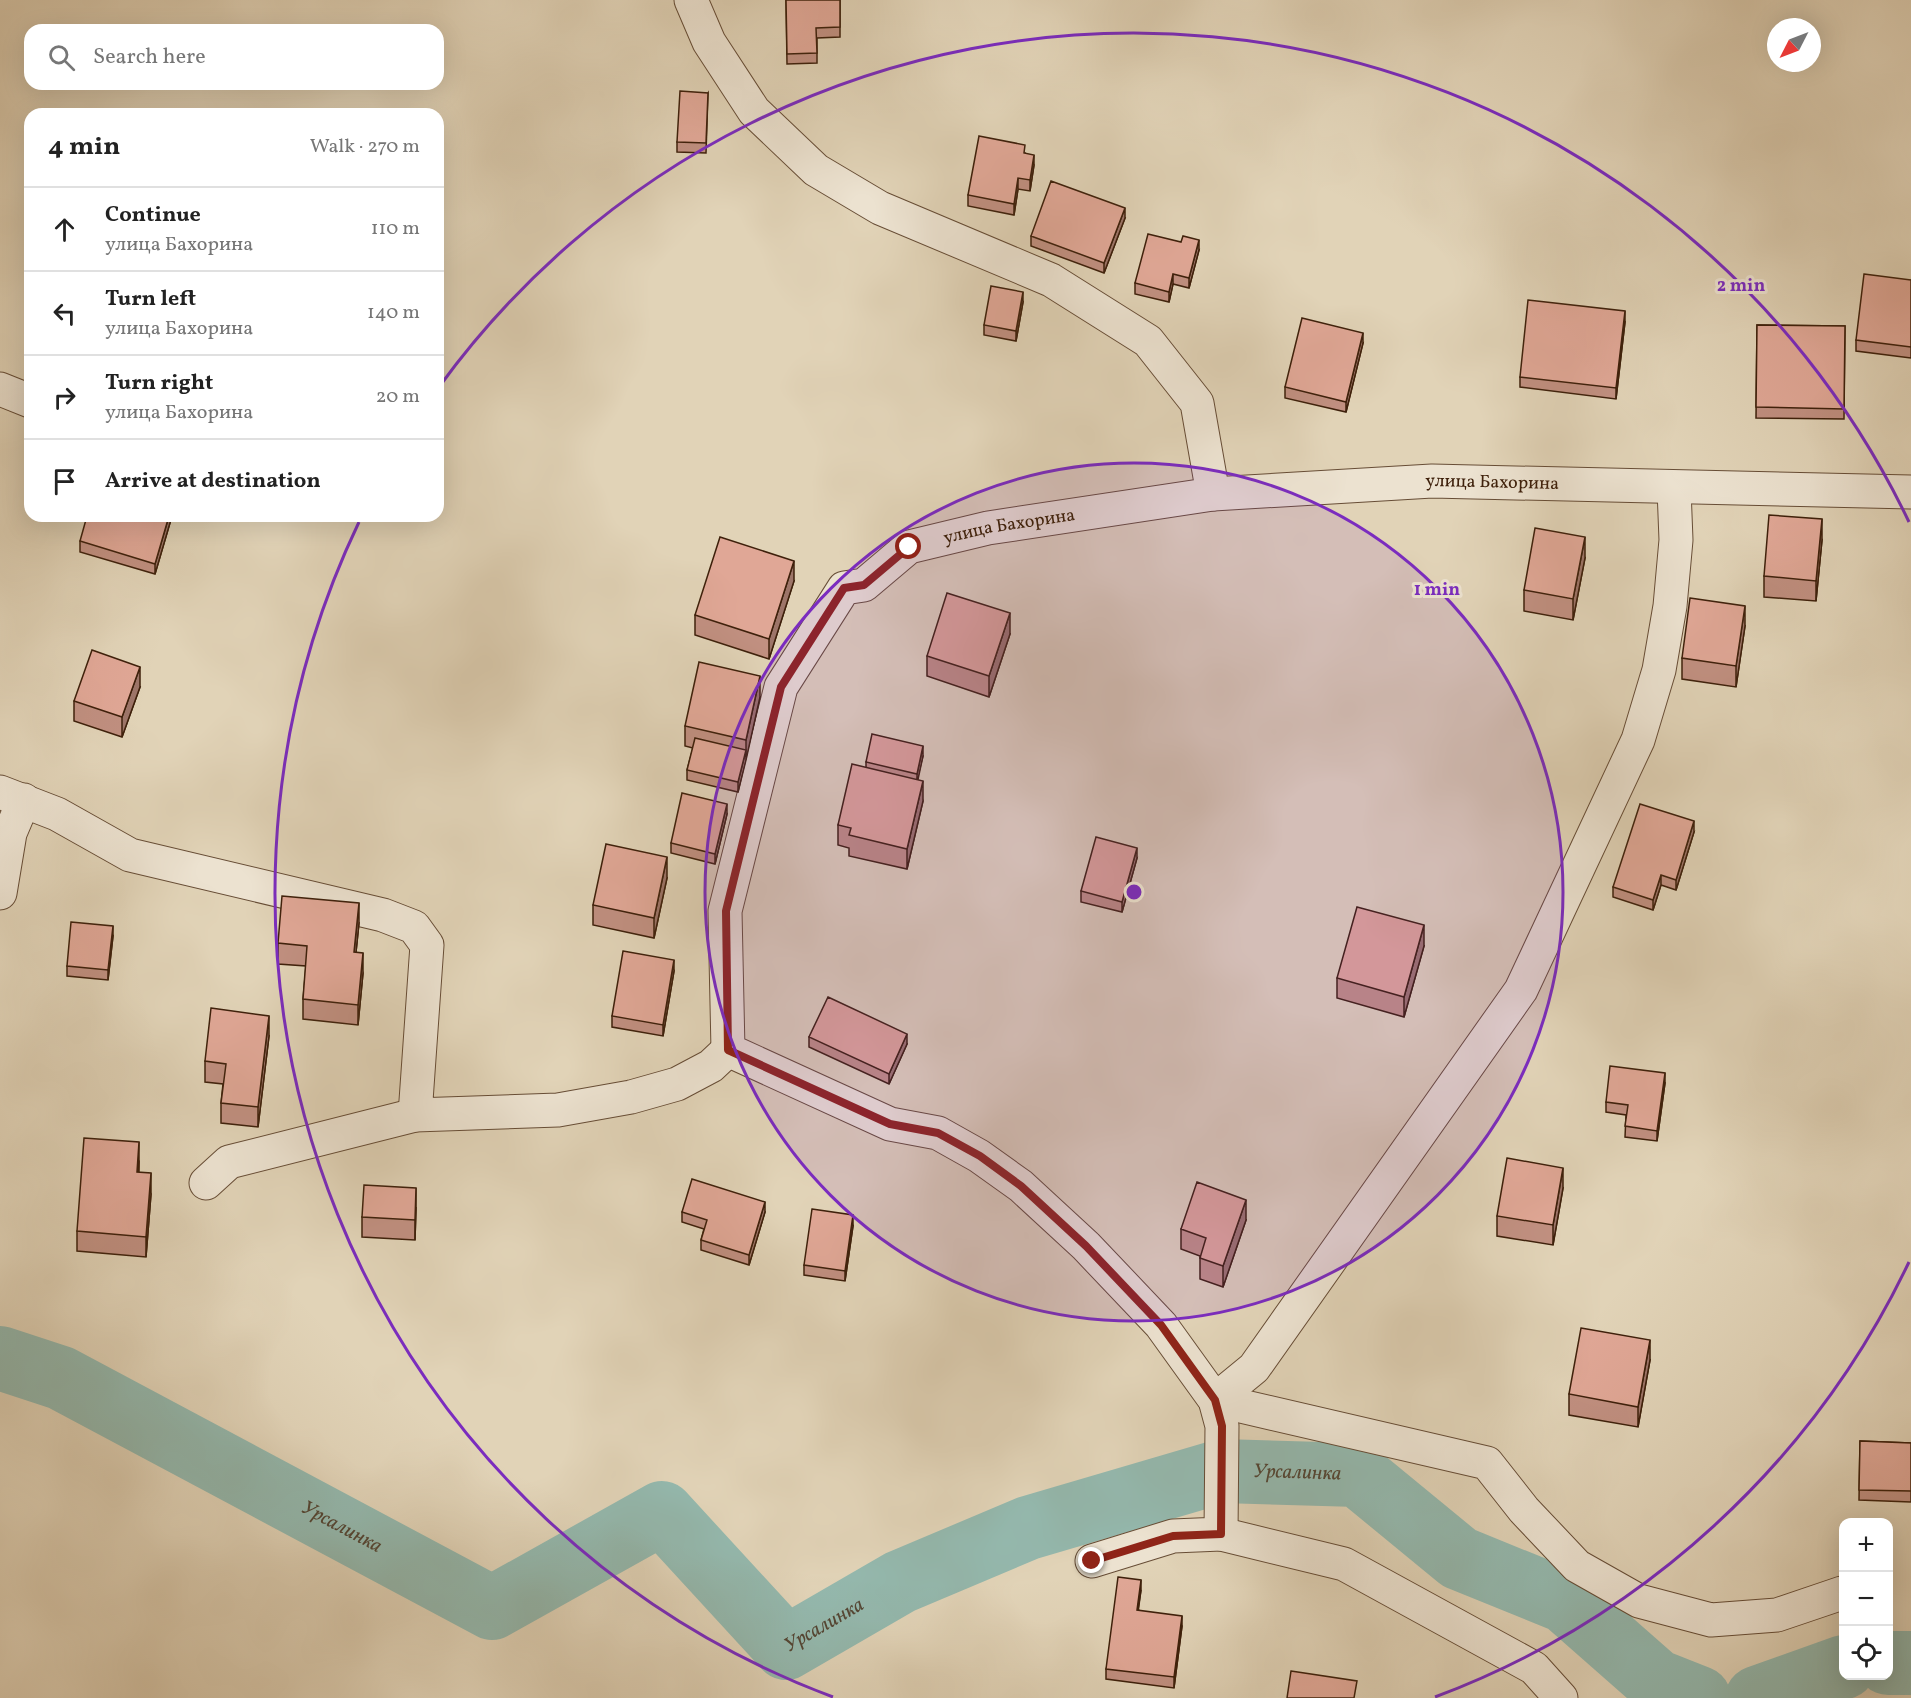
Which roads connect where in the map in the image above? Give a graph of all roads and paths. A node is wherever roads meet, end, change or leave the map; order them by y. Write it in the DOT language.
graph roads {
  1 [pos="692,0"];
  2 [pos="0,389"];
  3 [pos="24,399"];
  4 [pos="1674,489"];
  5 [pos="1911,492"];
  6 [pos="1213,494"];
  7 [pos="12,796"];
  8 [pos="0,893"];
  9 [pos="728,1050"];
  10 [pos="415,1115"];
  11 [pos="206,1183"];
  12 [pos="1215,1400"];
  13 [pos="1221,1534"];
  14 [pos="1092,1561"];
  15 [pos="1839,1594"];
  16 [pos="1561,1698"];
  1 -- 6 [label="street"];
  2 -- 3 [label="street"];
  4 -- 5 [label="street, улица Бахорина"];
  4 -- 6 [label="street, улица Бахорина"];
  4 -- 12 [label="street"];
  6 -- 9 [label="street, улица Бахорина"];
  7 -- 8 [label="street"];
  7 -- 10 [label="street"];
  9 -- 10 [label="street"];
  9 -- 12 [label="street"];
  10 -- 11 [label="street"];
  12 -- 13 [label="street"];
  12 -- 15 [label="street"];
  13 -- 14 [label="street"];
  13 -- 16 [label="street"];
}
